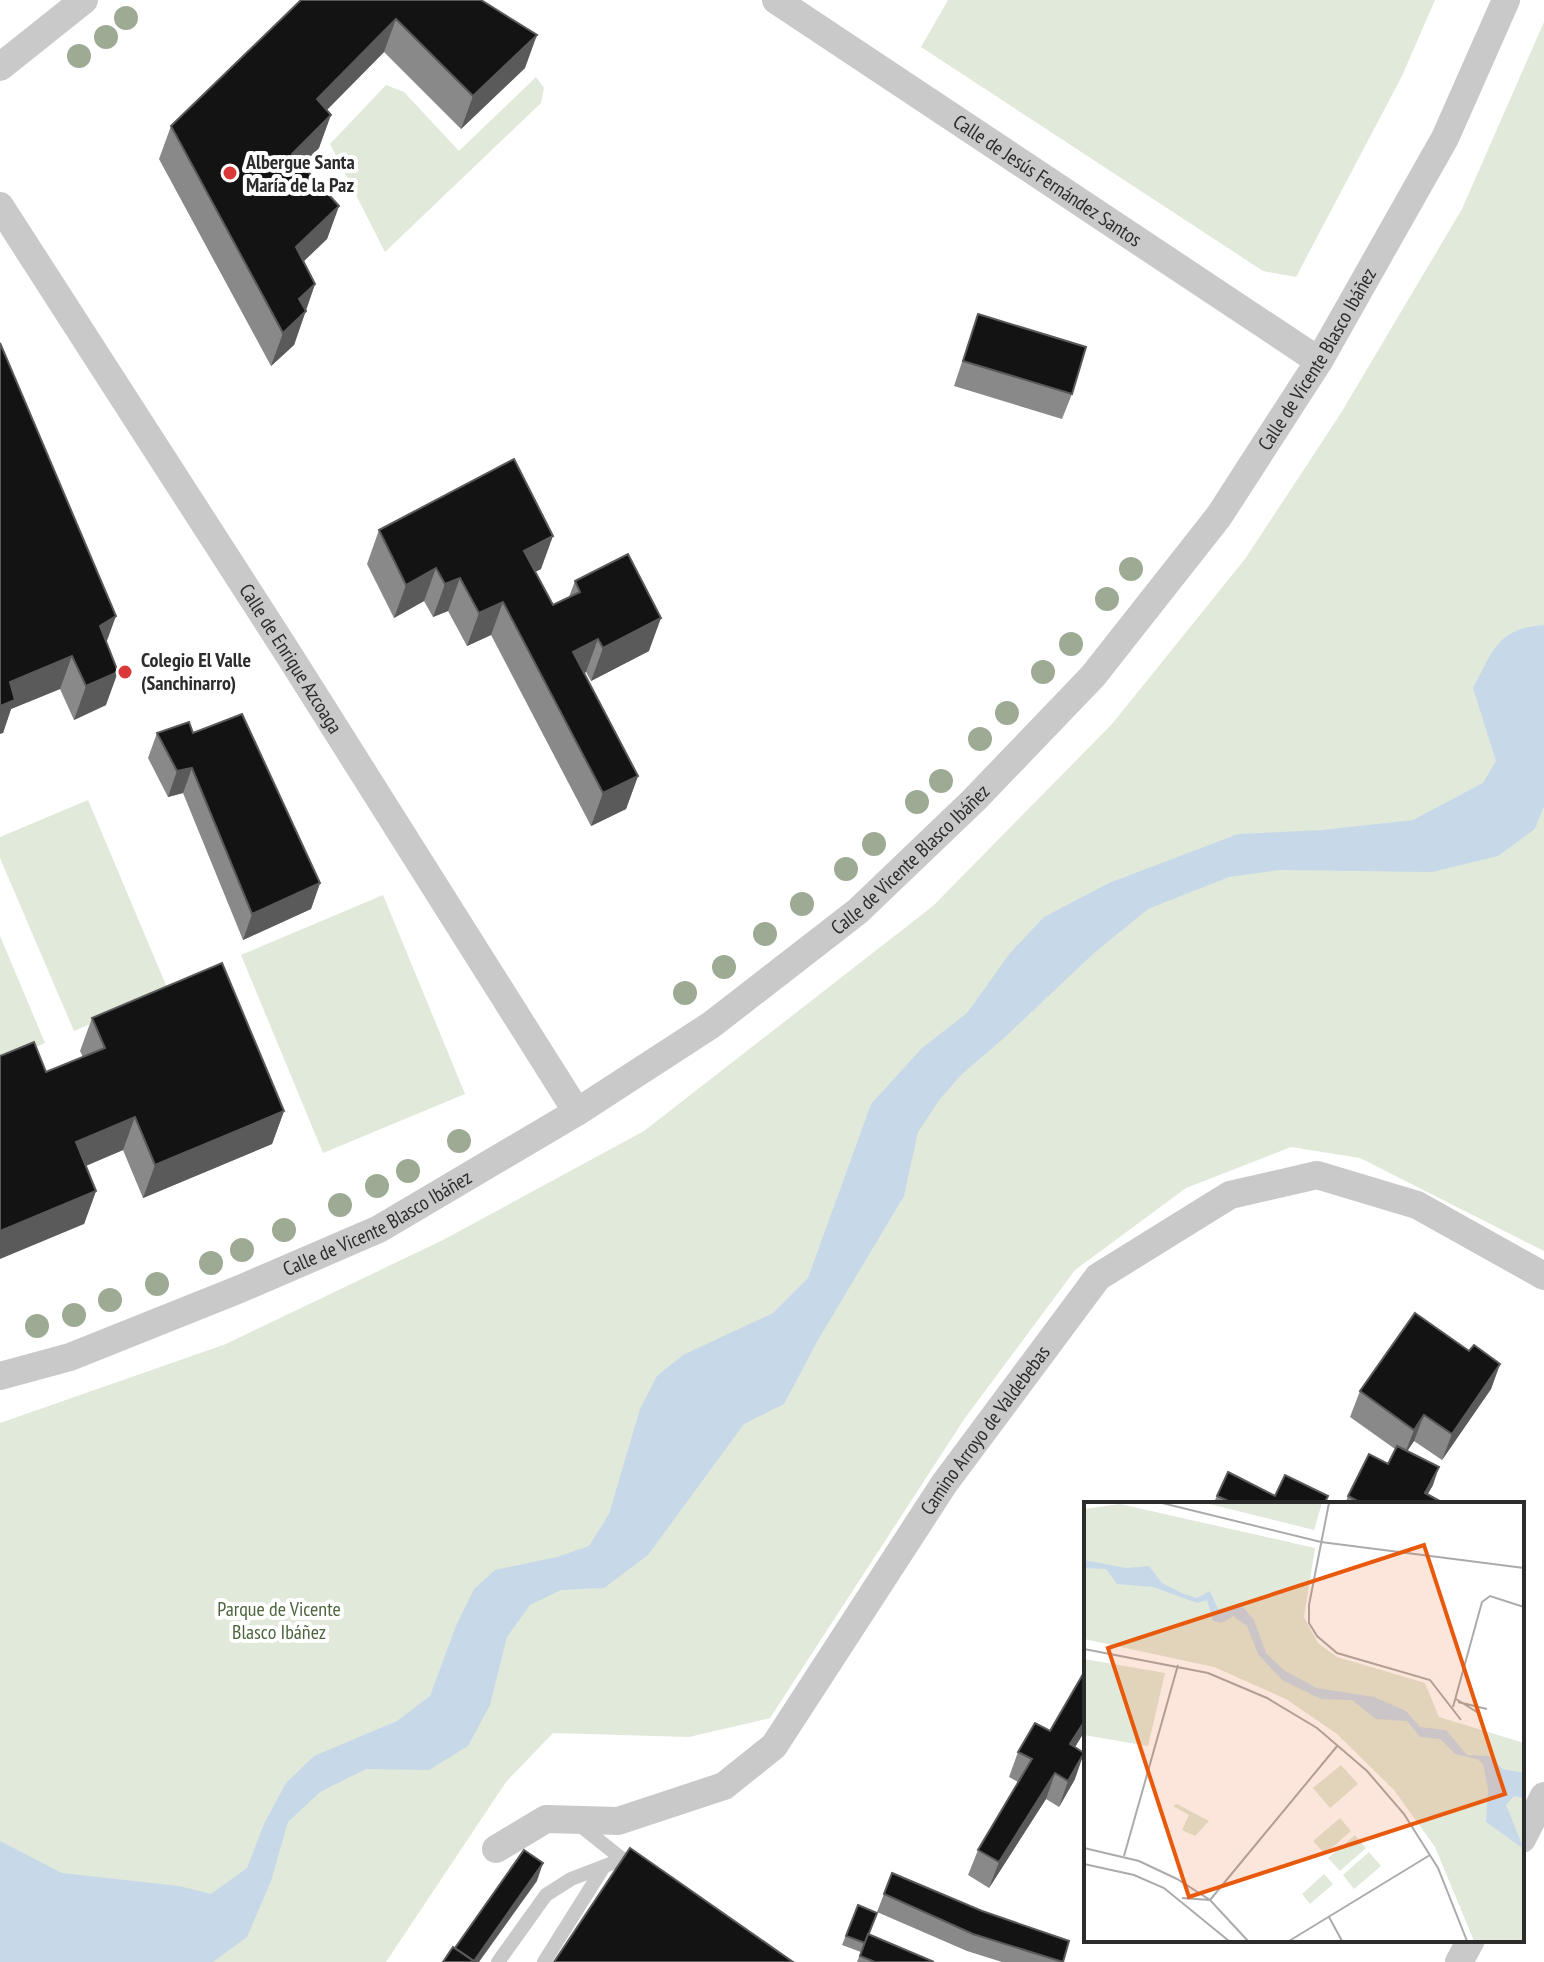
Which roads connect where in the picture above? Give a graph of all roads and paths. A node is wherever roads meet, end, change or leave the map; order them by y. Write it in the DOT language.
graph roads {
  1 [pos="84,0"];
  2 [pos="776,0"];
  3 [pos="1506,0"];
  4 [pos="0,67"];
  5 [pos="0,206"];
  6 [pos="1319,361"];
  7 [pos="577,1112"];
  8 [pos="1544,1276"];
  9 [pos="0,1376"];
  10 [pos="1544,1796"];
  11 [pos="573,1820"];
  12 [pos="1524,1835"];
  13 [pos="496,1849"];
  14 [pos="623,1859"];
  15 [pos="603,1868"];
  16 [pos="648,1880"];
  17 [pos="1470,1942"];
  18 [pos="498,1962"];
  19 [pos="544,1962"];
  20 [pos="1459,1962"];
  1 -- 4 [label="street"];
  2 -- 6 [label="street, Calle de Jesús Fernández Santos"];
  3 -- 6 [label="street, Calle de Vicente Blasco Ibáñez"];
  5 -- 7 [label="street, Calle de Enrique Azcoaga"];
  6 -- 7 [label="street, Calle de Vicente Blasco Ibáñez"];
  7 -- 9 [label="street, Calle de Vicente Blasco Ibáñez"];
  8 -- 11 [label="street, Camino Arroyo de Valdebebas"];
  10 -- 12 [label="street"];
  11 -- 13 [label="street, Camino Arroyo de Valdebebas"];
  11 -- 14 [label="lane"];
  14 -- 15 [label="lane"];
  14 -- 16 [label="lane"];
  15 -- 18 [label="lane"];
  15 -- 19 [label="lane"];
  17 -- 20 [label="street"];
}
